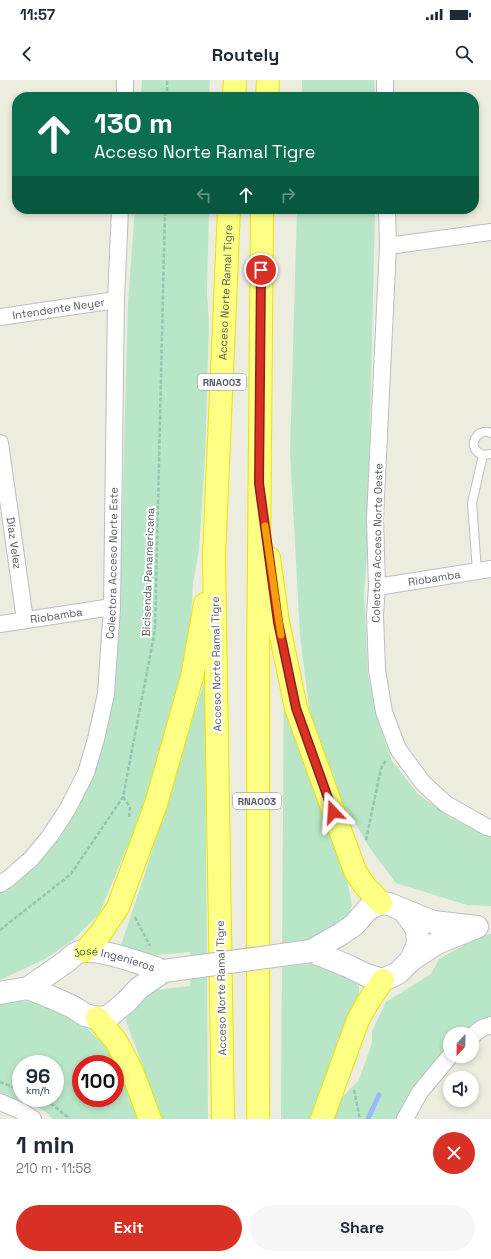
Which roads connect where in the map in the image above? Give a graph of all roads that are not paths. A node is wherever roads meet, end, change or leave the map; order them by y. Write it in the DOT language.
graph roads {
  1 [pos="125,80"];
  2 [pos="235,80"];
  3 [pos="268,80"];
  4 [pos="385,80"];
  5 [pos="125,92"];
  6 [pos="234,92"];
  7 [pos="267,92"];
  8 [pos="385,92"];
  9 [pos="120,214"];
  10 [pos="229,214"];
  11 [pos="262,214"];
  12 [pos="387,214"];
  13 [pos="491,232"];
  14 [pos="388,246"];
  15 [pos="116,300"];
  16 [pos="0,317"];
  17 [pos="491,432"];
  18 [pos="0,443"];
  19 [pos="487,455"];
  20 [pos="259,483"];
  21 [pos="214,556"];
  22 [pos="484,570"];
  23 [pos="378,586"];
  24 [pos="112,607"];
  25 [pos="25,620"];
  26 [pos="0,624"];
  27 [pos="491,828"];
  28 [pos="0,884"];
  29 [pos="380,903"];
  30 [pos="404,911"];
  31 [pos="484,926"];
  32 [pos="311,951"];
  33 [pos="76,956"];
  34 [pos="411,960"];
  35 [pos="164,971"];
  36 [pos="383,980"];
  37 [pos="28,988"];
  38 [pos="0,993"];
  39 [pos="73,1007"];
  40 [pos="97,1018"];
  41 [pos="491,1025"];
  42 [pos="479,1030"];
  43 [pos="444,1063"];
  44 [pos="0,1102"];
  45 [pos="33,1119"];
  46 [pos="150,1119"];
  47 [pos="223,1119"];
  48 [pos="258,1119"];
  49 [pos="322,1119"];
  50 [pos="405,1119"];
  1 -- 5 [label="street"];
  2 -- 6 [label="highway"];
  3 -- 7 [label="highway"];
  4 -- 8 [label="street"];
  9 -- 15 [label="street, Colectora Acceso Norte Este"];
  10 -- 21 [label="highway, Acceso Norte Ramal Tigre / RNA003"];
  11 -- 20 [label="highway, RNA003"];
  12 -- 14 [label="street, Colectora Acceso Norte Oeste"];
  13 -- 14 [label="street"];
  14 -- 23 [label="street, Colectora Acceso Norte Oeste"];
  15 -- 16 [label="street, Intendente Neyer"];
  15 -- 24 [label="street, Colectora Acceso Norte Este"];
  17 -- 19 [label="lane"];
  18 -- 25 [label="street, Díaz Velez"];
  19 -- 22 [label="lane"];
  20 -- 29 [label="highway"];
  20 -- 48 [label="highway, RNA003"];
  21 -- 33 [label="highway"];
  21 -- 47 [label="highway, Acceso Norte Ramal Tigre / RNA003"];
  22 -- 23 [label="street, Riobamba"];
  23 -- 27 [label="street, Colectora Acceso Norte Oeste"];
  24 -- 25 [label="street, Riobamba"];
  24 -- 28 [label="street, Colectora Acceso Norte Este"];
  25 -- 26 [label="street, Riobamba"];
  29 -- 30 [label="street"];
  29 -- 32 [label="street, José Ingenieros"];
  30 -- 31 [label="street"];
  30 -- 34 [label="street"];
  31 -- 34 [label="street"];
  32 -- 35 [label="street, José Ingenieros, bridge"];
  32 -- 36 [label="street, José Ingenieros"];
  33 -- 35 [label="street, José Ingenieros"];
  33 -- 37 [label="street, José Ingenieros"];
  33 -- 39 [label="street, José Ingenieros"];
  34 -- 36 [label="street"];
  35 -- 40 [label="street, José Ingenieros"];
  36 -- 49 [label="highway"];
  37 -- 38 [label="street, José Ingenieros"];
  37 -- 39 [label="street"];
  39 -- 40 [label="street"];
  40 -- 46 [label="highway"];
  41 -- 42 [label="street"];
  43 -- 50 [label="street"];
  44 -- 45 [label="street"];
}
